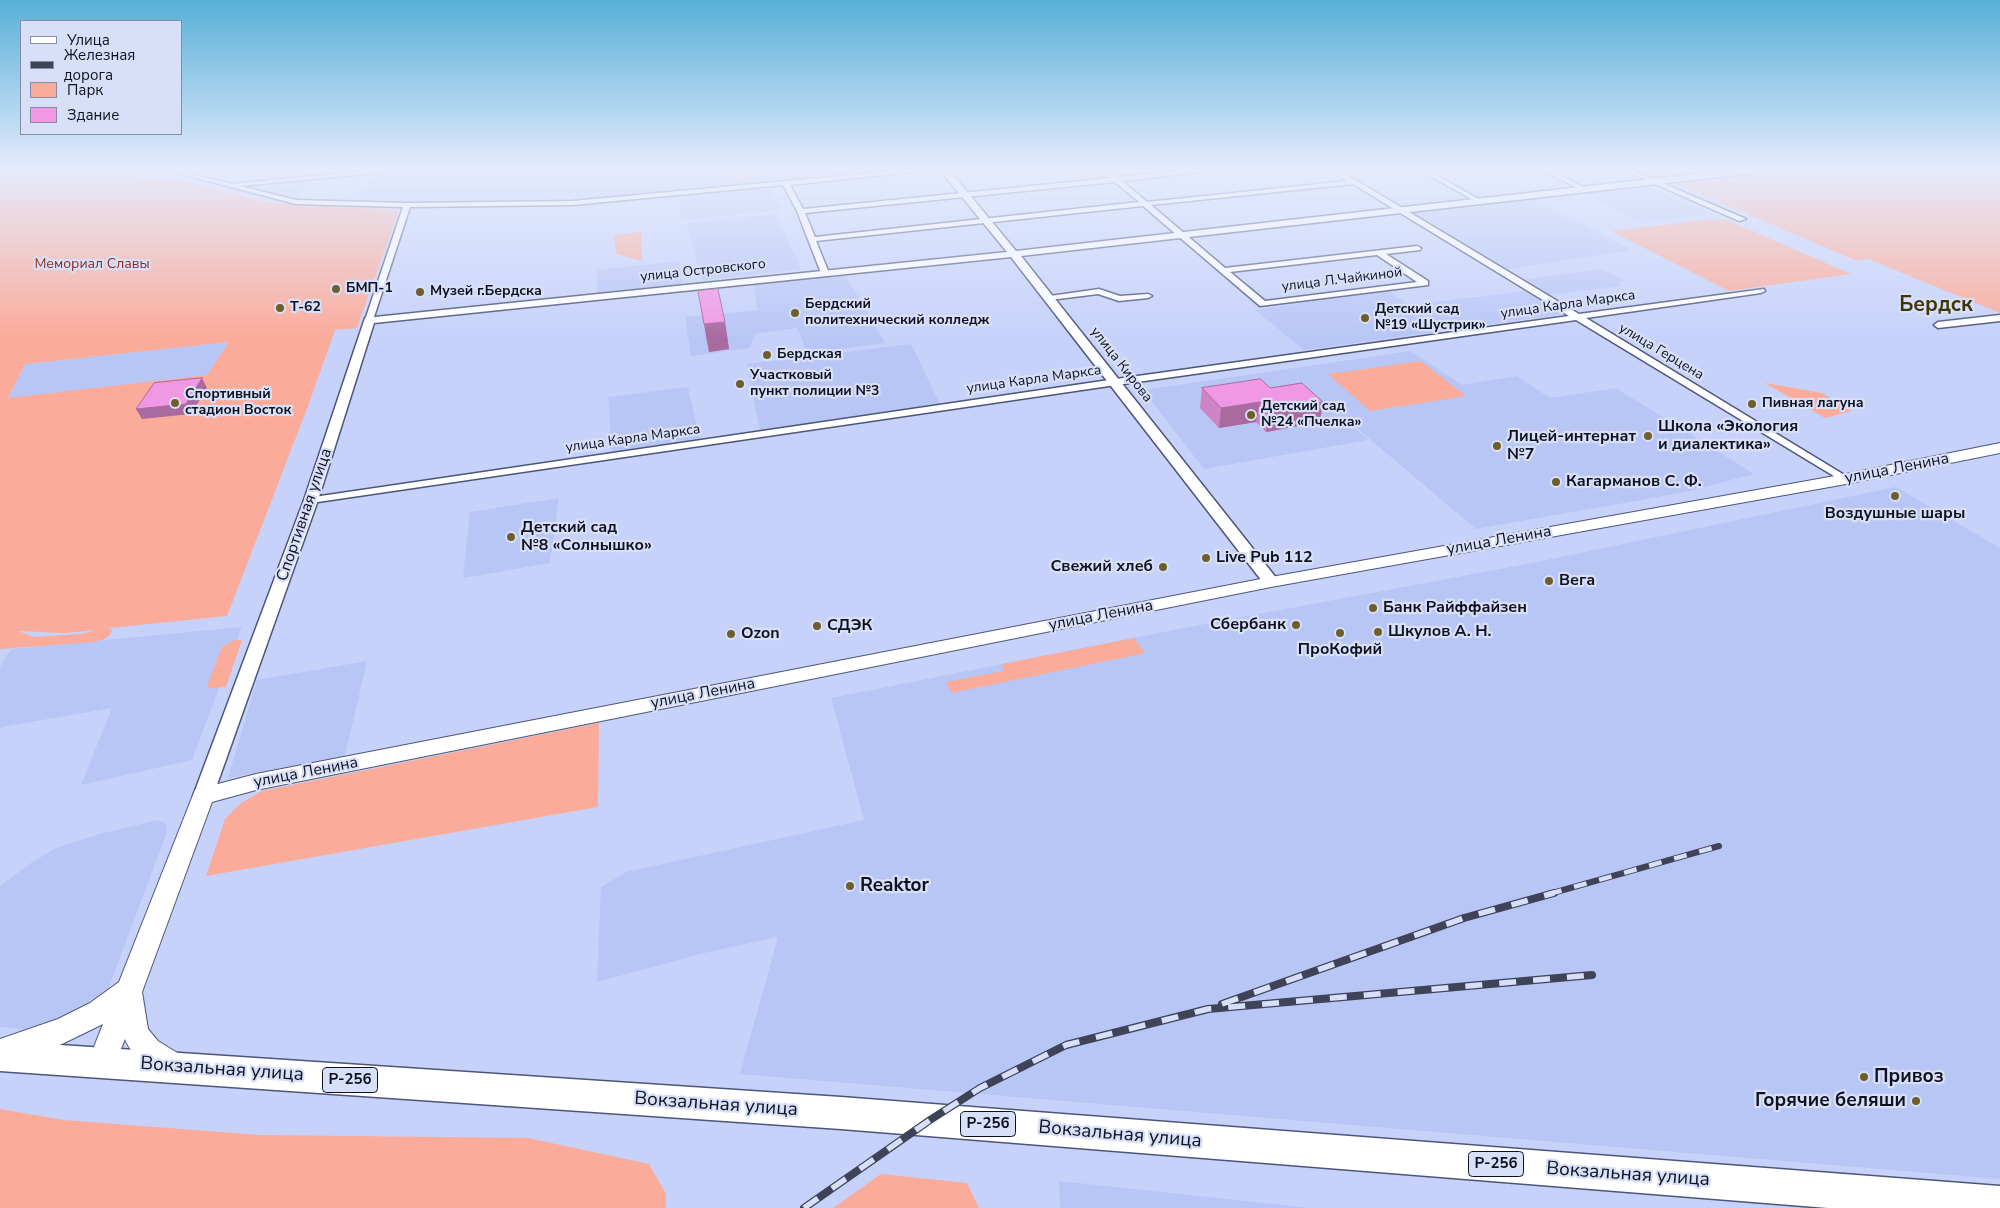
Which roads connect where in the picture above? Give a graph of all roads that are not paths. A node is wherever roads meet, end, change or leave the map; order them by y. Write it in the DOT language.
graph roads {
  1 [pos="400,226"];
  2 [pos="807,226"];
  3 [pos="931,226"];
  4 [pos="991,226"];
  5 [pos="1171,226"];
  6 [pos="1257,226"];
  7 [pos="1427,226"];
  8 [pos="1181,235"];
  9 [pos="812,240"];
  10 [pos="1418,248"];
  11 [pos="1378,252"];
  12 [pos="1014,254"];
  13 [pos="1224,270"];
  14 [pos="825,273"];
  15 [pos="1761,291"];
  16 [pos="1148,296"];
  17 [pos="1050,298"];
  18 [pos="1578,318"];
  19 [pos="2000,318"];
  20 [pos="369,320"];
  21 [pos="1938,325"];
  22 [pos="1116,382"];
  23 [pos="2000,448"];
  24 [pos="1846,479"];
  25 [pos="311,500"];
  26 [pos="1271,582"];
  27 [pos="204,796"];
  28 [pos="130,989"];
  29 [pos="0,1052"];
  30 [pos="0,1056"];
  31 [pos="102,1062"];
  32 [pos="176,1067"];
  33 [pos="2000,1204"];
  1 -- 20 [label="street, Спортивная улица"];
  2 -- 9 [label="street"];
  3 -- 9 [label="street"];
  4 -- 12 [label="street, улица Кирова"];
  5 -- 8 [label="street"];
  6 -- 8 [label="street, улица Островского"];
  7 -- 18 [label="street, улица Герцена"];
  8 -- 12 [label="street, улица Островского"];
  8 -- 13 [label="street"];
  9 -- 14 [label="street"];
  10 -- 11 [label="street"];
  11 -- 13 [label="street"];
  11 -- 13 [label="street, улица Л.Чайкиной"];
  12 -- 14 [label="street, улица Островского"];
  12 -- 17 [label="street, улица Кирова"];
  14 -- 20 [label="street, улица Островского"];
  15 -- 18 [label="street, улица Карла Маркса"];
  16 -- 17 [label="street"];
  17 -- 22 [label="street, улица Кирова"];
  18 -- 22 [label="street, улица Карла Маркса"];
  18 -- 24 [label="street, улица Герцена"];
  19 -- 21 [label="street"];
  20 -- 25 [label="street, Спортивная улица"];
  22 -- 25 [label="street, улица Карла Маркса"];
  22 -- 26 [label="street, улица Кирова"];
  23 -- 24 [label="main road, улица Ленина"];
  24 -- 26 [label="main road, улица Ленина"];
  25 -- 27 [label="street, Спортивная улица"];
  26 -- 27 [label="main road, улица Ленина"];
  27 -- 28 [label="main road"];
  28 -- 29 [label="main road"];
  28 -- 31 [label="main road"];
  28 -- 32 [label="main road"];
  30 -- 31 [label="highway, Вокзальная улица / Р-256"];
  31 -- 32 [label="highway, Вокзальная улица / Р-256"];
  32 -- 33 [label="highway, Вокзальная улица / Р-256"];
}
